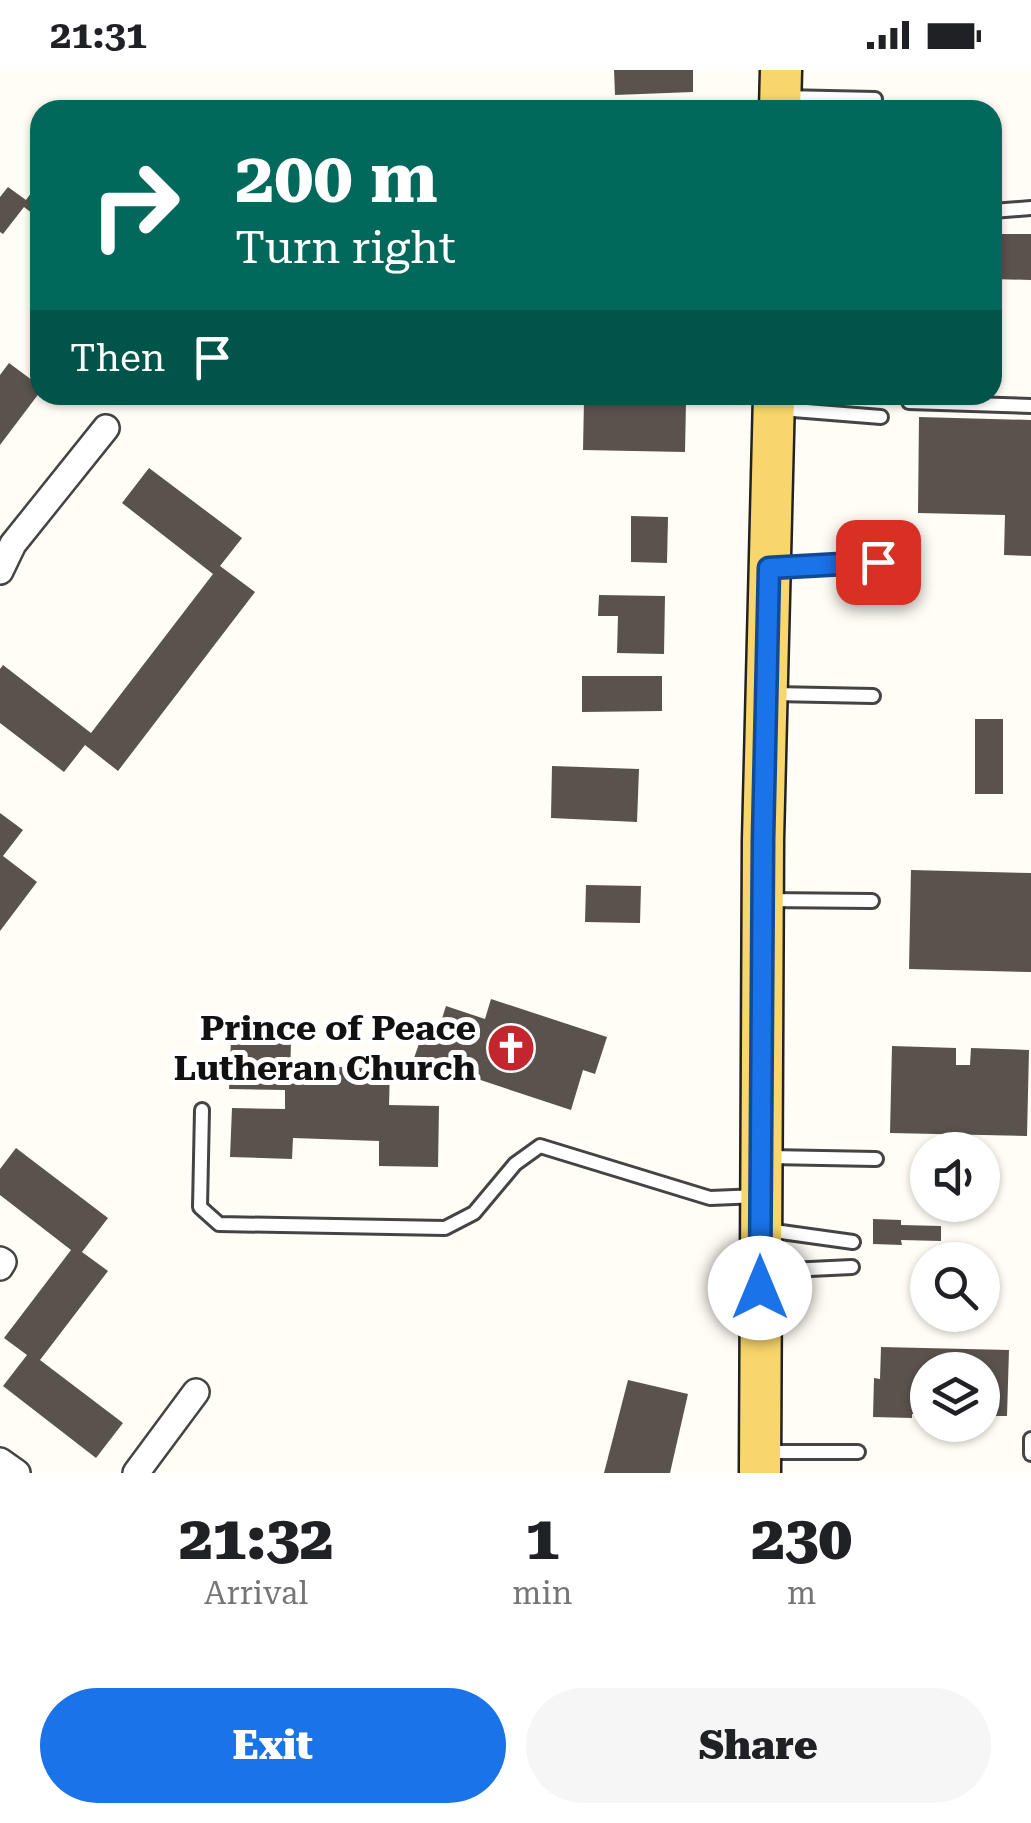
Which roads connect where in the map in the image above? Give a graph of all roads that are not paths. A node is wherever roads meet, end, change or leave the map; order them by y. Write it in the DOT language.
graph roads {
  1 [pos="781,92"];
  2 [pos="875,99"];
  3 [pos="1031,208"];
  4 [pos="1002,210"];
  5 [pos="766,405"];
  6 [pos="802,405"];
  7 [pos="1000,405"];
  8 [pos="1031,406"];
  9 [pos="881,418"];
  10 [pos="106,428"];
  11 [pos="878,562"];
  12 [pos="769,568"];
  13 [pos="0,571"];
  14 [pos="766,694"];
  15 [pos="873,696"];
  16 [pos="763,900"];
  17 [pos="872,901"];
  18 [pos="202,1110"];
  19 [pos="876,1160"];
  20 [pos="761,1194"];
  21 [pos="853,1242"];
  22 [pos="852,1268"];
  23 [pos="761,1271"];
  24 [pos="196,1392"];
  25 [pos="1031,1439"];
  26 [pos="858,1452"];
  27 [pos="1031,1454"];
  28 [pos="0,1461"];
  29 [pos="760,1462"];
  30 [pos="16,1473"];
  31 [pos="136,1473"];
  1 -- 2 [label="lane"];
  3 -- 4 [label="lane"];
  5 -- 12 [label="main road"];
  6 -- 9 [label="lane"];
  7 -- 8 [label="lane"];
  10 -- 13 [label="street"];
  11 -- 12 [label="lane"];
  12 -- 14 [label="main road"];
  14 -- 15 [label="lane"];
  14 -- 16 [label="main road"];
  16 -- 17 [label="lane"];
  16 -- 20 [label="main road"];
  18 -- 20 [label="lane"];
  19 -- 20 [label="lane"];
  20 -- 21 [label="lane"];
  20 -- 23 [label="main road"];
  22 -- 23 [label="lane"];
  23 -- 29 [label="main road"];
  24 -- 31 [label="street"];
  25 -- 27 [label="lane"];
  26 -- 29 [label="lane"];
  28 -- 30 [label="street"];
}
